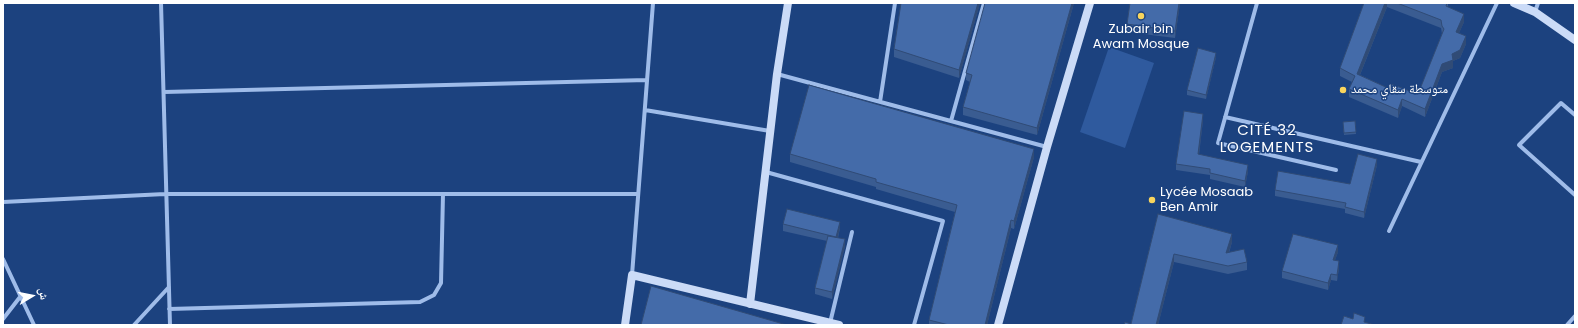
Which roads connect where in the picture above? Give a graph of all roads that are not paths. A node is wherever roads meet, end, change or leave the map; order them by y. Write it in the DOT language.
graph roads {
  1 [pos="161,3"];
  2 [pos="653,3"];
  3 [pos="788,3"];
  4 [pos="895,3"];
  5 [pos="984,3"];
  6 [pos="1090,3"];
  7 [pos="1257,3"];
  8 [pos="1497,3"];
  9 [pos="1514,3"];
  10 [pos="1538,3"];
  11 [pos="1535,12"];
  12 [pos="1575,40"];
  13 [pos="777,74"];
  14 [pos="647,80"];
  15 [pos="164,92"];
  16 [pos="880,102"];
  17 [pos="645,110"];
  18 [pos="1575,116"];
  19 [pos="1225,117"];
  20 [pos="951,121"];
  21 [pos="770,131"];
  22 [pos="1047,147"];
  23 [pos="1421,162"];
  24 [pos="1336,170"];
  25 [pos="765,172"];
  26 [pos="165,194"];
  27 [pos="443,194"];
  28 [pos="638,194"];
  29 [pos="1575,195"];
  30 [pos="3,202"];
  31 [pos="1389,231"];
  32 [pos="852,232"];
  33 [pos="3,259"];
  34 [pos="632,275"];
  35 [pos="169,287"];
  36 [pos="20,296"];
  37 [pos="750,304"];
  38 [pos="170,310"];
  39 [pos="1575,316"];
  40 [pos="3,319"];
  41 [pos="816,322"];
  42 [pos="834,324"];
  43 [pos="34,325"];
  44 [pos="134,325"];
  45 [pos="170,325"];
  46 [pos="625,325"];
  47 [pos="914,325"];
  48 [pos="998,325"];
  49 [pos="1567,325"];
  1 -- 15 [label="street"];
  2 -- 14 [label="street"];
  3 -- 13 [label="street"];
  4 -- 16 [label="street"];
  5 -- 20 [label="street"];
  6 -- 22 [label="street"];
  7 -- 19 [label="street"];
  8 -- 23 [label="street"];
  9 -- 11 [label="street"];
  10 -- 11 [label="street"];
  11 -- 12 [label="street"];
  13 -- 16 [label="street"];
  13 -- 21 [label="street"];
  14 -- 15 [label="street"];
  14 -- 17 [label="street"];
  15 -- 26 [label="street"];
  16 -- 20 [label="street"];
  17 -- 21 [label="street"];
  17 -- 28 [label="street"];
  18 -- 29 [label="street"];
  19 -- 23 [label="street"];
  19 -- 24 [label="street"];
  20 -- 22 [label="street"];
  21 -- 25 [label="street"];
  22 -- 48 [label="street"];
  23 -- 31 [label="street"];
  25 -- 37 [label="street"];
  25 -- 47 [label="street"];
  26 -- 27 [label="street"];
  26 -- 30 [label="street"];
  26 -- 35 [label="street"];
  27 -- 28 [label="street"];
  27 -- 38 [label="street"];
  28 -- 34 [label="street"];
  32 -- 42 [label="street"];
  33 -- 36 [label="street"];
  34 -- 37 [label="street"];
  34 -- 46 [label="street"];
  35 -- 38 [label="street"];
  35 -- 44 [label="street"];
  36 -- 40 [label="street"];
  36 -- 43 [label="street"];
  37 -- 41 [label="street"];
  38 -- 45 [label="street"];
  39 -- 49 [label="street"];
  41 -- 42 [label="street"];
}
